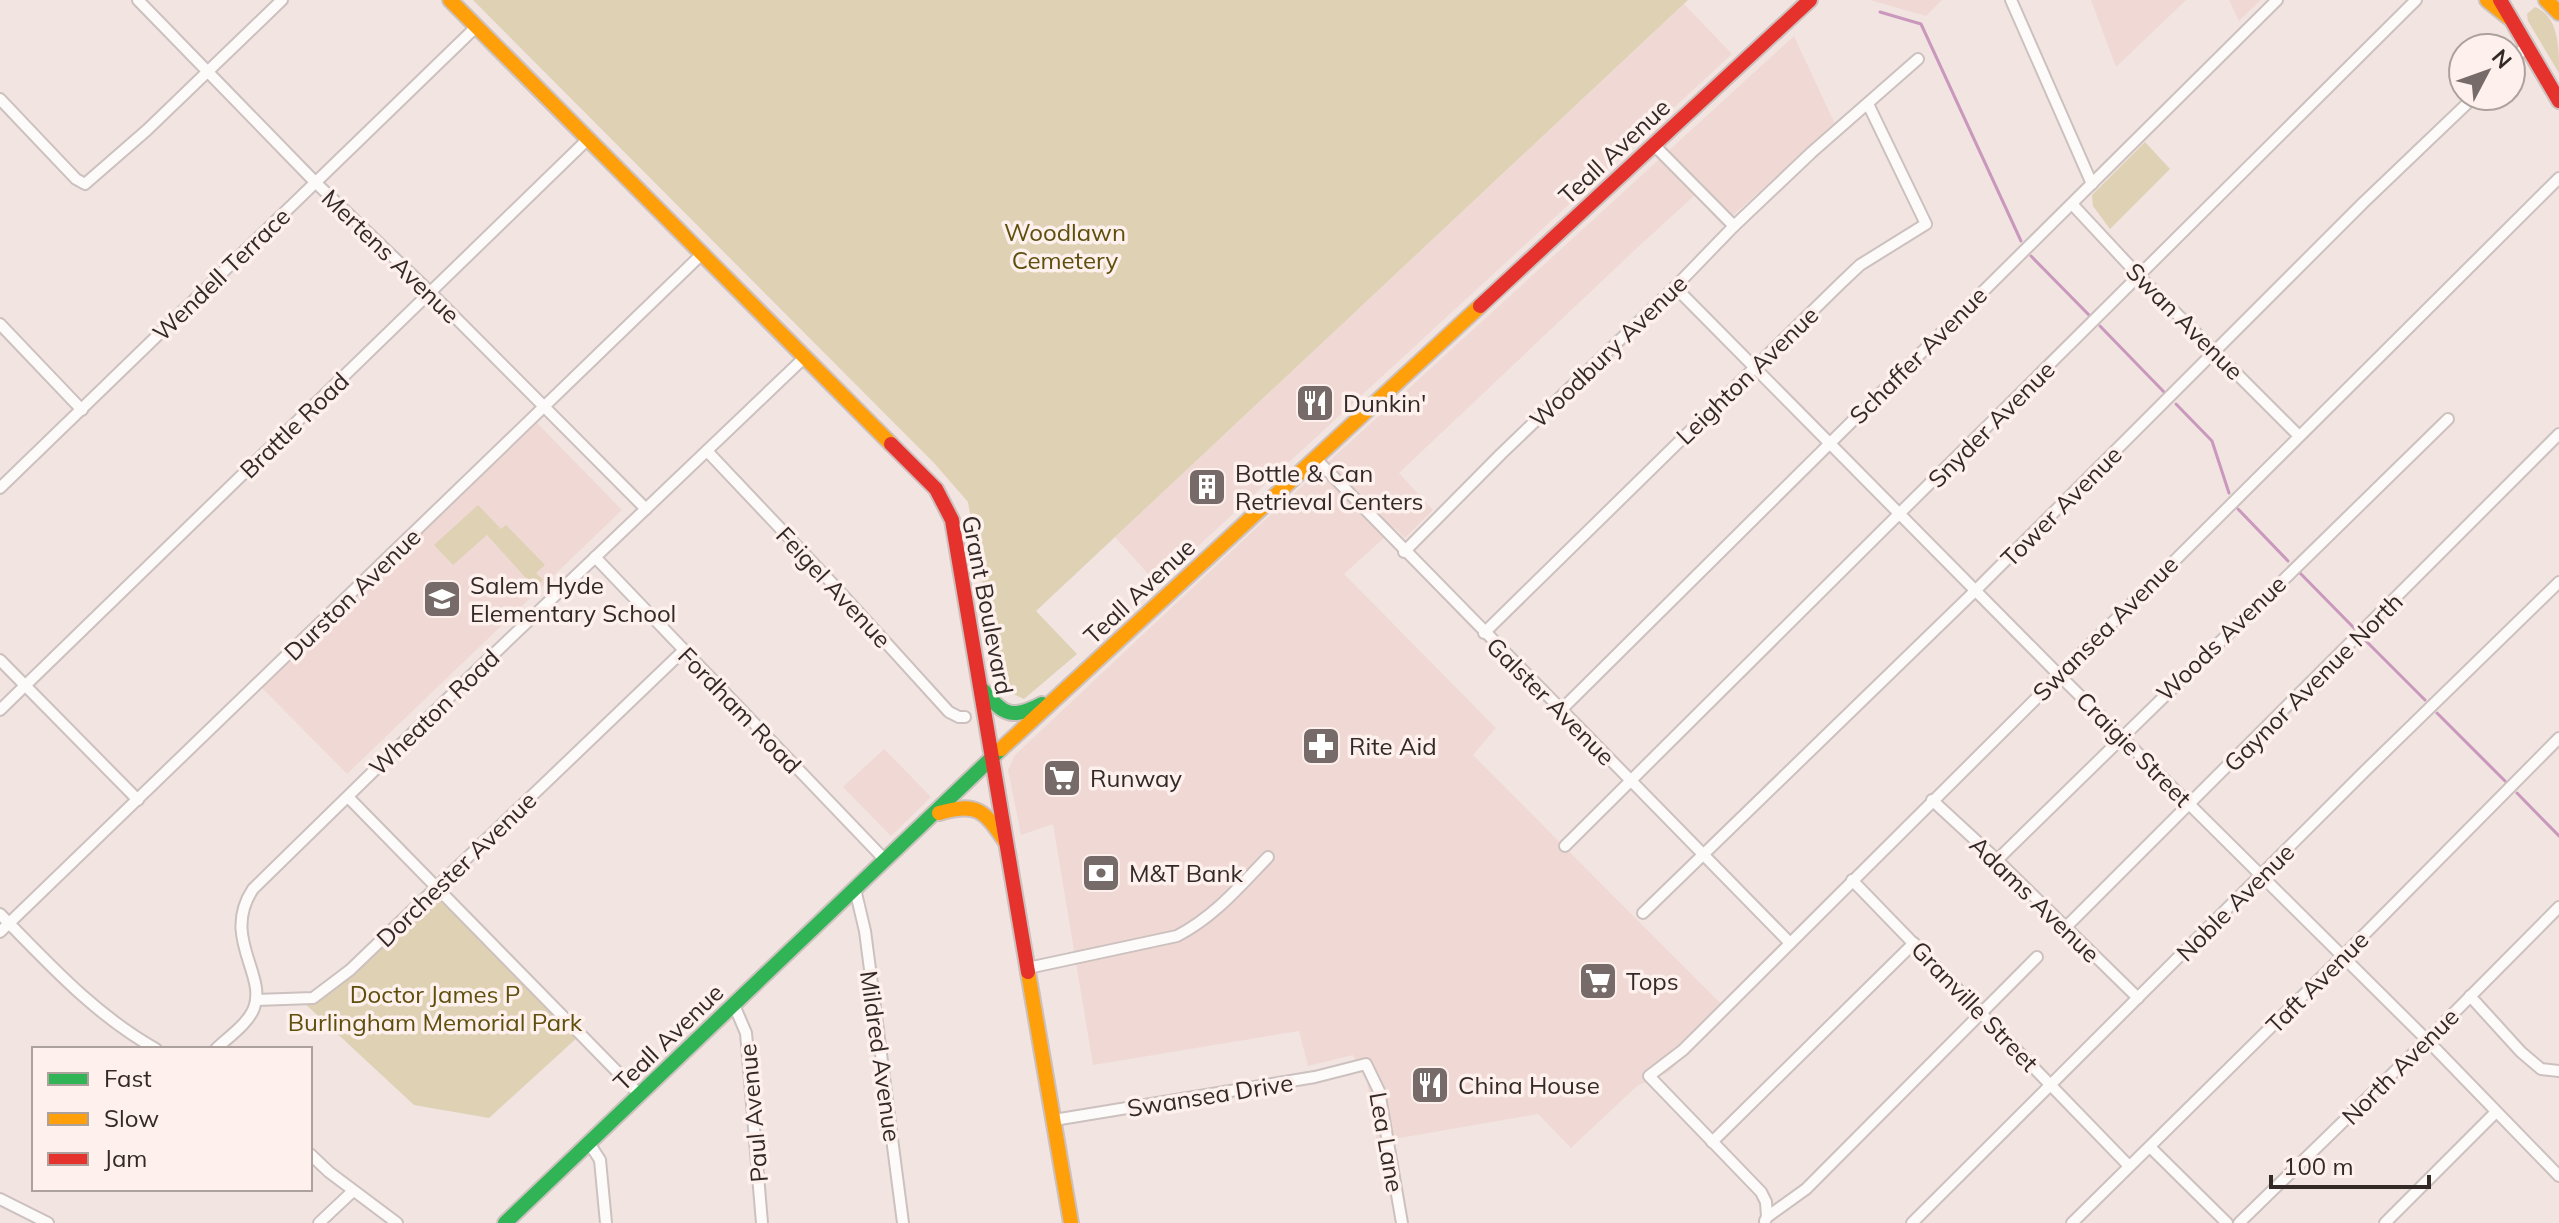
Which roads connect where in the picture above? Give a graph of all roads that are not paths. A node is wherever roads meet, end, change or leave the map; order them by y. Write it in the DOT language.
graph roads {
  1 [pos="138,0"];
  2 [pos="282,0"];
  3 [pos="450,0"];
  4 [pos="1810,0"];
  5 [pos="2011,0"];
  6 [pos="2277,0"];
  7 [pos="2416,0"];
  8 [pos="2487,0"];
  9 [pos="2500,0"];
  10 [pos="2518,0"];
  11 [pos="2546,0"];
  12 [pos="2559,13"];
  13 [pos="2510,19"];
  14 [pos="476,27"];
  15 [pos="2518,32"];
  16 [pos="2527,46"];
  17 [pos="1918,59"];
  18 [pos="207,72"];
  19 [pos="0,99"];
  20 [pos="2559,101"];
  21 [pos="1868,104"];
  22 [pos="2459,112"];
  23 [pos="588,139"];
  24 [pos="1653,144"];
  25 [pos="2559,178"];
  26 [pos="316,183"];
  27 [pos="2092,184"];
  28 [pos="2072,204"];
  29 [pos="1734,226"];
  30 [pos="702,254"];
  31 [pos="2140,277"];
  32 [pos="1675,287"];
  33 [pos="430,292"];
  34 [pos="0,324"];
  35 [pos="2215,351"];
  36 [pos="805,357"];
  37 [pos="1754,369"];
  38 [pos="544,408"];
  39 [pos="82,410"];
  40 [pos="2448,419"];
  41 [pos="2559,434"];
  42 [pos="2299,436"];
  43 [pos="1830,443"];
  44 [pos="707,451"];
  45 [pos="1315,458"];
  46 [pos="0,488"];
  47 [pos="646,509"];
  48 [pos="1900,513"];
  49 [pos="1404,552"];
  50 [pos="595,557"];
  51 [pos="2559,582"];
  52 [pos="1976,590"];
  53 [pos="1484,633"];
  54 [pos="683,651"];
  55 [pos="0,660"];
  56 [pos="2058,674"];
  57 [pos="25,685"];
  58 [pos="982,688"];
  59 [pos="1060,695"];
  60 [pos="0,710"];
  61 [pos="1560,711"];
  62 [pos="965,717"];
  63 [pos="2121,737"];
  64 [pos="2559,738"];
  65 [pos="993,757"];
  66 [pos="1631,781"];
  67 [pos="348,797"];
  68 [pos="138,800"];
  69 [pos="1932,800"];
  70 [pos="2189,804"];
  71 [pos="935,814"];
  72 [pos="1007,844"];
  73 [pos="1565,846"];
  74 [pos="1706,855"];
  75 [pos="1268,857"];
  76 [pos="1997,860"];
  77 [pos="886,861"];
  78 [pos="2262,877"];
  79 [pos="1852,880"];
  80 [pos="436,887"];
  81 [pos="855,889"];
  82 [pos="2559,907"];
  83 [pos="1643,913"];
  84 [pos="0,914"];
  85 [pos="9,923"];
  86 [pos="2066,927"];
  87 [pos="0,932"];
  88 [pos="1790,943"];
  89 [pos="1914,943"];
  90 [pos="2037,957"];
  91 [pos="2342,957"];
  92 [pos="1028,968"];
  93 [pos="2470,996"];
  94 [pos="2138,998"];
  95 [pos="256,1000"];
  96 [pos="734,1005"];
  97 [pos="1982,1014"];
  98 [pos="2427,1040"];
  99 [pos="152,1047"];
  100 [pos="218,1047"];
  101 [pos="1366,1064"];
  102 [pos="2559,1071"];
  103 [pos="2051,1084"];
  104 [pos="640,1095"];
  105 [pos="2496,1112"];
  106 [pos="1054,1120"];
  107 [pos="1712,1142"];
  108 [pos="589,1143"];
  109 [pos="2150,1147"];
  110 [pos="312,1156"];
  111 [pos="2129,1166"];
  112 [pos="2559,1176"];
  113 [pos="353,1191"];
  114 [pos="0,1199"];
  115 [pos="1766,1220"];
  116 [pos="48,1223"];
  117 [pos="319,1223"];
  118 [pos="397,1223"];
  119 [pos="505,1223"];
  120 [pos="606,1223"];
  121 [pos="762,1223"];
  122 [pos="903,1223"];
  123 [pos="1071,1223"];
  124 [pos="1402,1223"];
  125 [pos="1912,1223"];
  126 [pos="2072,1223"];
  127 [pos="2227,1223"];
  128 [pos="2239,1223"];
  129 [pos="2385,1223"];
  1 -- 18 [label="street, Mertens Avenue"];
  2 -- 18 [label="street"];
  3 -- 14 [label="street, Grant Boulevard"];
  4 -- 24 [label="street, Teall Avenue"];
  5 -- 27 [label="street"];
  6 -- 27 [label="street, Schaffer Avenue"];
  7 -- 31 [label="street, Snyder Avenue"];
  8 -- 13 [label="street"];
  9 -- 13 [label="street"];
  10 -- 13 [label="street"];
  11 -- 12 [label="street"];
  13 -- 15 [label="street"];
  14 -- 23 [label="street, Grant Boulevard"];
  14 -- 26 [label="street, Wendell Terrace"];
  16 -- 20 [label="street"];
  17 -- 21 [label="street, Woodbury Avenue"];
  18 -- 19 [label="street"];
  18 -- 26 [label="street, Mertens Avenue"];
  21 -- 29 [label="street, Woodbury Avenue"];
  21 -- 37 [label="street, Leighton Avenue"];
  22 -- 35 [label="street, Tower Avenue"];
  23 -- 30 [label="street, Grant Boulevard"];
  23 -- 33 [label="street, Brattle Road"];
  24 -- 29 [label="street"];
  24 -- 45 [label="street, Teall Avenue"];
  25 -- 42 [label="street, Swansea Avenue"];
  26 -- 33 [label="street, Mertens Avenue"];
  26 -- 39 [label="street, Wendell Terrace"];
  27 -- 28 [label="street, Schaffer Avenue"];
  28 -- 31 [label="street, Swan Avenue"];
  28 -- 43 [label="street, Schaffer Avenue"];
  29 -- 32 [label="street, Woodbury Avenue"];
  30 -- 36 [label="street, Grant Boulevard"];
  30 -- 38 [label="street, Durston Avenue"];
  31 -- 35 [label="street, Swan Avenue"];
  31 -- 48 [label="street, Snyder Avenue"];
  32 -- 37 [label="street, Craigie Street"];
  32 -- 49 [label="street, Woodbury Avenue"];
  33 -- 38 [label="street, Mertens Avenue"];
  33 -- 57 [label="street, Brattle Road"];
  34 -- 39 [label="street"];
  35 -- 42 [label="street, Swan Avenue"];
  35 -- 52 [label="street, Tower Avenue"];
  36 -- 44 [label="street, Wheaton Road"];
  36 -- 58 [label="street, Grant Boulevard"];
  37 -- 43 [label="street, Craigie Street"];
  37 -- 53 [label="street, Leighton Avenue"];
  38 -- 47 [label="street, Mertens Avenue"];
  38 -- 68 [label="street, Durston Avenue"];
  39 -- 46 [label="street, Wendell Terrace"];
  40 -- 63 [label="street, Woods Avenue"];
  41 -- 70 [label="street, Gaynor Avenue North"];
  42 -- 56 [label="street, Swansea Avenue"];
  43 -- 48 [label="street, Craigie Street"];
  43 -- 61 [label="street, Schaffer Avenue"];
  44 -- 47 [label="street, Wheaton Road"];
  44 -- 62 [label="street, Feigel Avenue"];
  45 -- 49 [label="street, Galster Avenue"];
  45 -- 59 [label="street, Teall Avenue"];
  47 -- 50 [label="street, Wheaton Road"];
  48 -- 52 [label="street, Craigie Street"];
  48 -- 66 [label="street, Snyder Avenue"];
  49 -- 53 [label="street, Galster Avenue"];
  50 -- 54 [label="street, Fordham Road"];
  50 -- 67 [label="street, Wheaton Road"];
  51 -- 78 [label="street, Noble Avenue"];
  52 -- 56 [label="street, Craigie Street"];
  52 -- 74 [label="street, Tower Avenue"];
  53 -- 61 [label="street, Galster Avenue"];
  54 -- 77 [label="street, Fordham Road"];
  54 -- 80 [label="street, Dorchester Avenue"];
  55 -- 57 [label="street"];
  56 -- 63 [label="street, Craigie Street"];
  56 -- 69 [label="street, Swansea Avenue"];
  57 -- 60 [label="street, Brattle Road"];
  57 -- 68 [label="street"];
  58 -- 59 [label="street"];
  58 -- 65 [label="street, Grant Boulevard"];
  59 -- 65 [label="street, Teall Avenue"];
  61 -- 66 [label="street, Galster Avenue"];
  63 -- 70 [label="street, Craigie Street"];
  63 -- 76 [label="street, Woods Avenue"];
  64 -- 91 [label="street, Taft Avenue"];
  65 -- 71 [label="street, Teall Avenue"];
  65 -- 72 [label="street, Grant Boulevard"];
  66 -- 73 [label="street, Snyder Avenue"];
  66 -- 74 [label="street, Galster Avenue"];
  67 -- 80 [label="street"];
  67 -- 95 [label="street, Wheaton Road"];
  68 -- 85 [label="street, Durston Avenue"];
  69 -- 76 [label="street, Adams Avenue"];
  69 -- 79 [label="street, Swansea Avenue"];
  70 -- 78 [label="street, Craigie Street"];
  70 -- 86 [label="street, Gaynor Avenue North"];
  71 -- 72 [label="street"];
  71 -- 77 [label="street, Teall Avenue"];
  72 -- 92 [label="street, Grant Boulevard"];
  74 -- 83 [label="street, Tower Avenue"];
  74 -- 88 [label="street, Galster Avenue"];
  75 -- 92 [label="street"];
  76 -- 86 [label="street, Adams Avenue"];
  77 -- 81 [label="street, Teall Avenue"];
  78 -- 91 [label="street, Craigie Street"];
  78 -- 94 [label="street, Noble Avenue"];
  79 -- 88 [label="street, Swansea Avenue"];
  79 -- 89 [label="street, Granville Street"];
  80 -- 95 [label="street, Dorchester Avenue"];
  80 -- 104 [label="street"];
  81 -- 96 [label="street, Teall Avenue"];
  81 -- 122 [label="street, Mildred Avenue"];
  82 -- 93 [label="street, North Avenue"];
  84 -- 85 [label="street"];
  85 -- 87 [label="street, Durston Avenue"];
  85 -- 99 [label="street"];
  86 -- 94 [label="street, Adams Avenue"];
  88 -- 107 [label="street, Swansea Avenue"];
  89 -- 97 [label="street, Granville Street"];
  89 -- 107 [label="street"];
  90 -- 97 [label="street"];
  91 -- 98 [label="street, Craigie Street"];
  91 -- 109 [label="street, Taft Avenue"];
  92 -- 106 [label="street, Grant Boulevard"];
  93 -- 98 [label="street, North Avenue"];
  93 -- 102 [label="street"];
  94 -- 103 [label="street, Noble Avenue"];
  95 -- 100 [label="street"];
  96 -- 104 [label="street, Teall Avenue"];
  96 -- 121 [label="street, Paul Avenue"];
  97 -- 103 [label="street, Granville Street"];
  97 -- 115 [label="street"];
  98 -- 105 [label="street, Craigie Street"];
  98 -- 128 [label="street, North Avenue"];
  101 -- 106 [label="street, Swansea Drive"];
  101 -- 124 [label="street, Lea Lane"];
  103 -- 111 [label="street, Granville Street"];
  103 -- 125 [label="street, Noble Avenue"];
  104 -- 108 [label="street, Teall Avenue"];
  105 -- 112 [label="street, Craigie Street"];
  105 -- 129 [label="street"];
  106 -- 123 [label="street, Grant Boulevard"];
  107 -- 115 [label="street"];
  108 -- 119 [label="street, Teall Avenue"];
  108 -- 120 [label="street"];
  109 -- 111 [label="street, Taft Avenue"];
  109 -- 127 [label="street"];
  110 -- 113 [label="street"];
  111 -- 126 [label="street, Taft Avenue"];
  113 -- 117 [label="street"];
  113 -- 118 [label="street"];
  114 -- 116 [label="street"];
}
